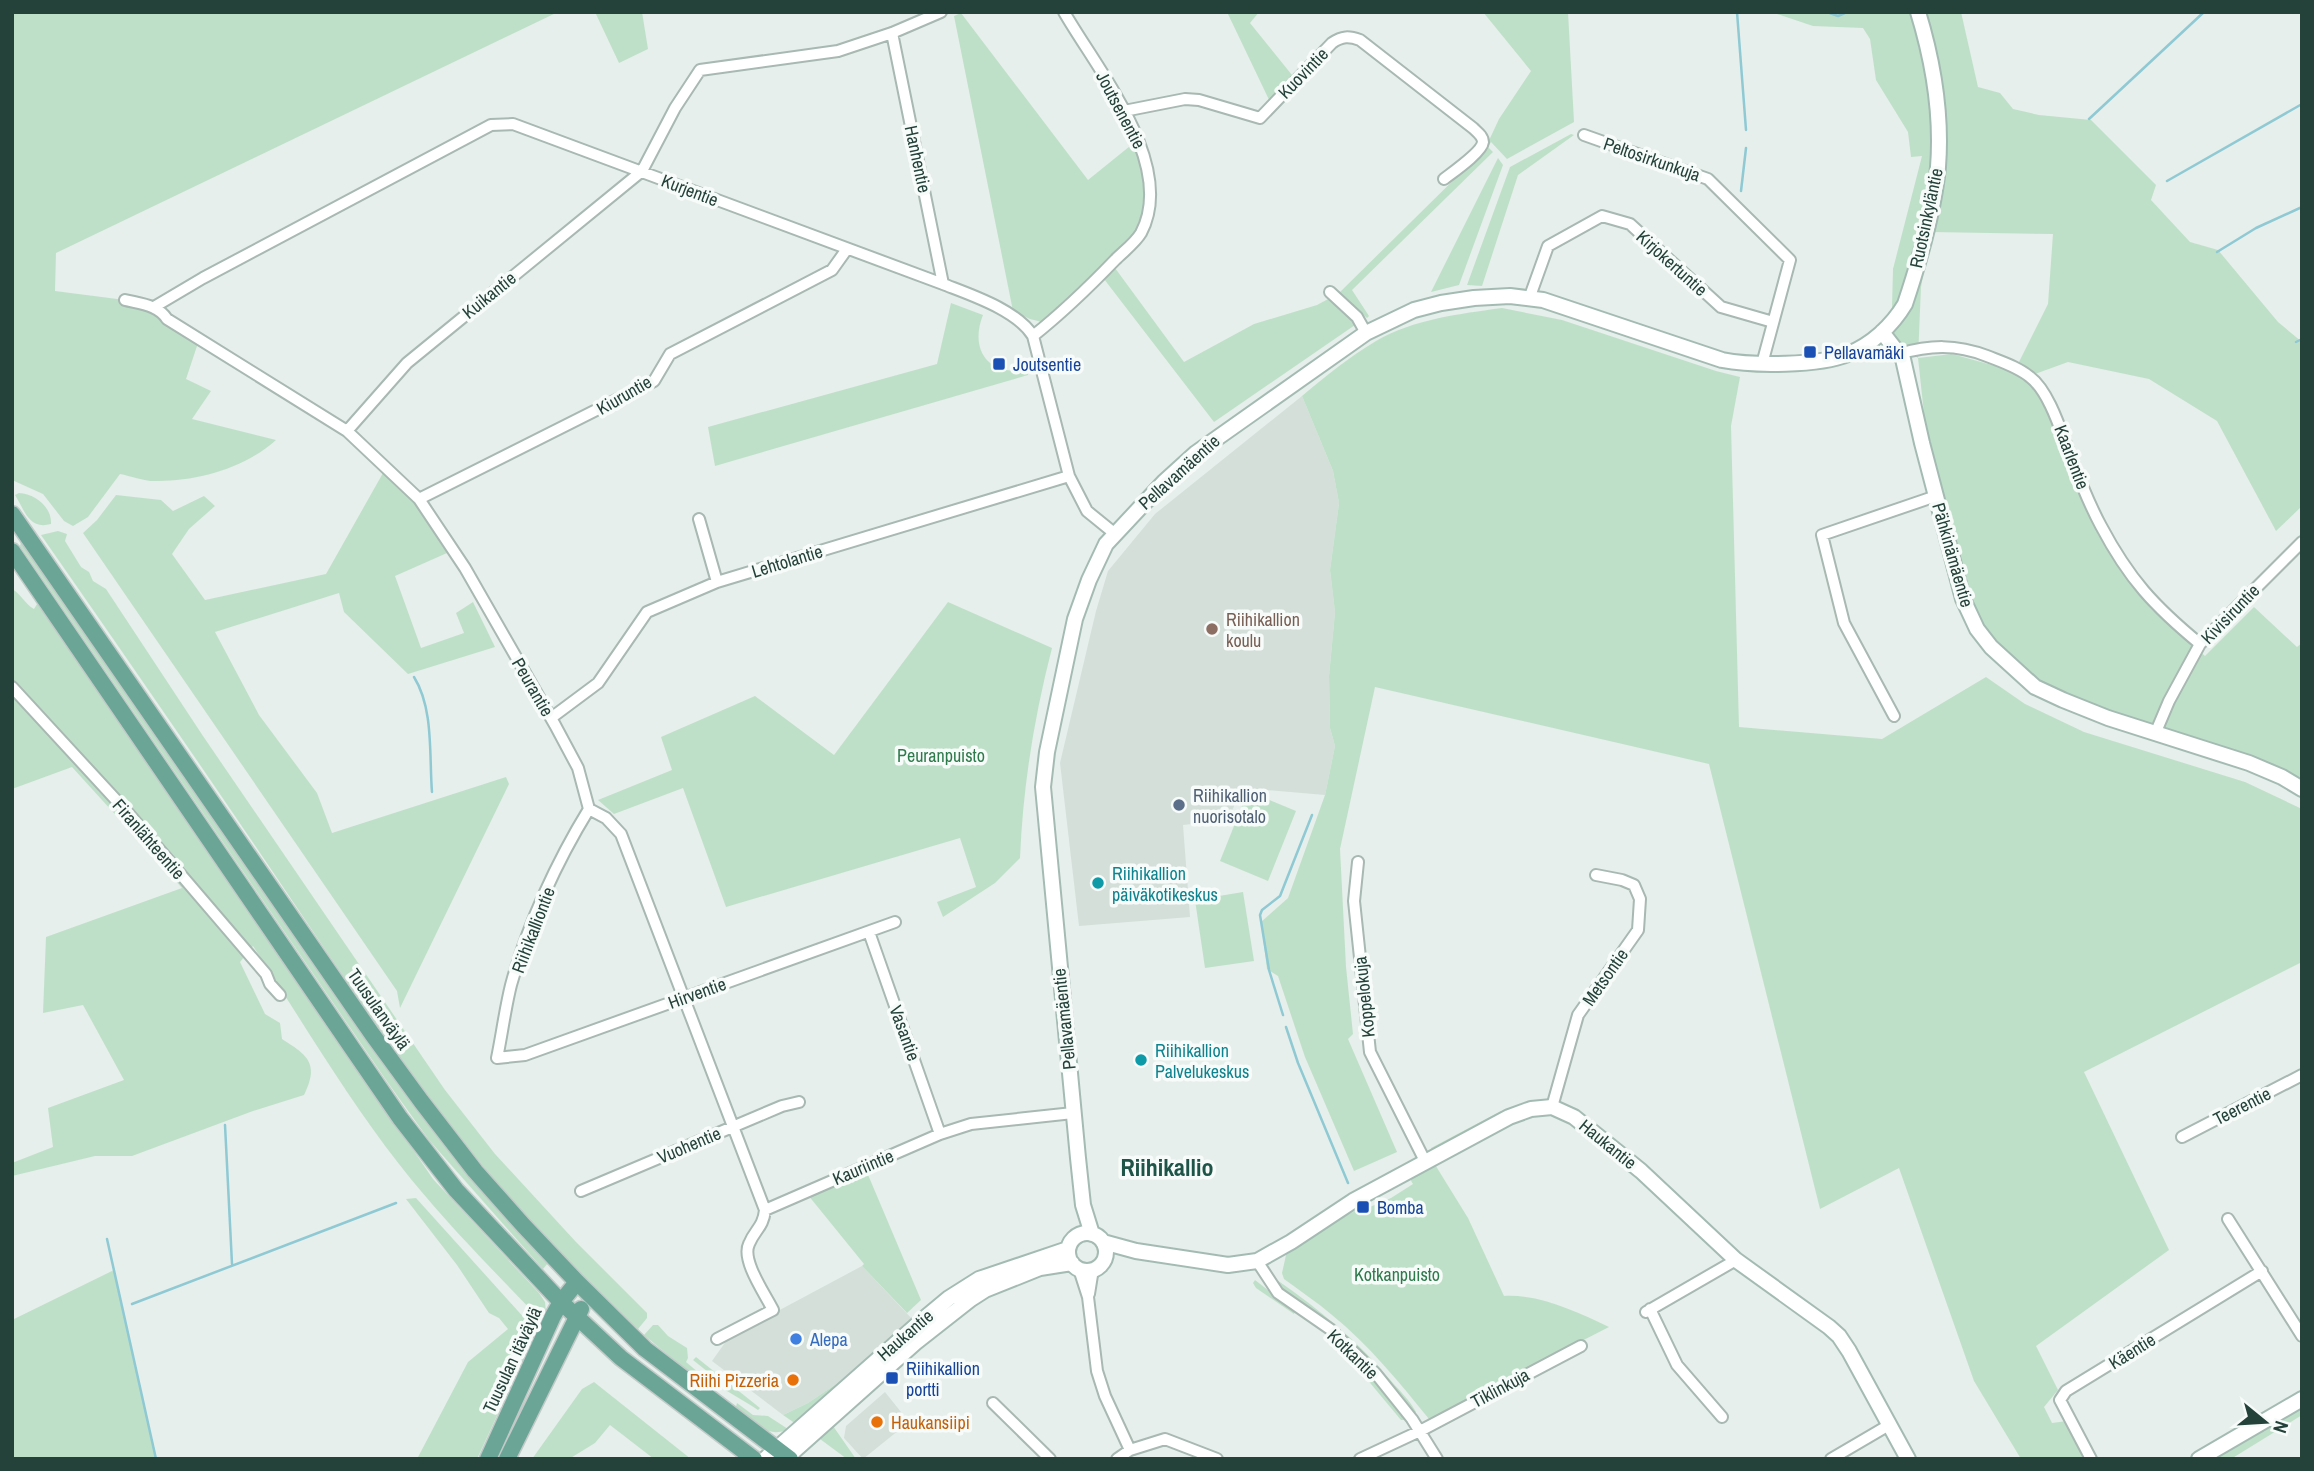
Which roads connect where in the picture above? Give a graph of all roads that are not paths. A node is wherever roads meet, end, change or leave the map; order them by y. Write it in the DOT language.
graph roads {
  1 [pos="941,12"];
  2 [pos="1065,12"];
  3 [pos="1920,18"];
  4 [pos="892,33"];
  5 [pos="1124,111"];
  6 [pos="1584,135"];
  7 [pos="642,171"];
  8 [pos="1444,179"];
  9 [pos="847,250"];
  10 [pos="943,284"];
  11 [pos="1330,292"];
  12 [pos="1529,299"];
  13 [pos="125,300"];
  14 [pos="154,307"];
  15 [pos="1773,321"];
  16 [pos="1882,332"];
  17 [pos="1366,333"];
  18 [pos="1033,336"];
  19 [pos="1899,354"];
  20 [pos="1762,365"];
  21 [pos="347,431"];
  22 [pos="1069,476"];
  23 [pos="1936,496"];
  24 [pos="419,499"];
  25 [pos="12,514"];
  26 [pos="699,519"];
  27 [pos="1114,533"];
  28 [pos="2302,542"];
  29 [pos="12,551"];
  30 [pos="718,582"];
  31 [pos="2200,644"];
  32 [pos="12,687"];
  33 [pos="1894,716"];
  34 [pos="551,718"];
  35 [pos="2155,734"];
  36 [pos="2302,789"];
  37 [pos="589,809"];
  38 [pos="1358,862"];
  39 [pos="1596,875"];
  40 [pos="895,922"];
  41 [pos="869,932"];
  42 [pos="280,995"];
  43 [pos="683,998"];
  44 [pos="497,1058"];
  45 [pos="2302,1075"];
  46 [pos="799,1102"];
  47 [pos="1552,1107"];
  48 [pos="1073,1113"];
  49 [pos="732,1127"];
  50 [pos="940,1133"];
  51 [pos="2182,1137"];
  52 [pos="1425,1161"];
  53 [pos="581,1191"];
  54 [pos="765,1210"];
  55 [pos="2228,1219"];
  56 [pos="1091,1237"];
  57 [pos="1136,1251"];
  58 [pos="1736,1260"];
  59 [pos="1257,1261"];
  60 [pos="1083,1262"];
  61 [pos="2262,1271"];
  62 [pos="578,1282"];
  63 [pos="591,1296"];
  64 [pos="561,1302"];
  65 [pos="576,1316"];
  66 [pos="2302,1336"];
  67 [pos="717,1339"];
  68 [pos="1581,1346"];
  69 [pos="2302,1399"];
  70 [pos="993,1403"];
  71 [pos="1723,1417"];
  72 [pos="1889,1425"];
  73 [pos="1420,1430"];
  74 [pos="1130,1450"];
  75 [pos="781,1456"];
  76 [pos="488,1459"];
  77 [pos="507,1459"];
  78 [pos="754,1459"];
  79 [pos="1050,1459"];
  80 [pos="1117,1459"];
  81 [pos="1217,1459"];
  82 [pos="1360,1459"];
  83 [pos="1437,1459"];
  84 [pos="1831,1459"];
  85 [pos="1909,1459"];
  86 [pos="2091,1459"];
  87 [pos="2199,1459"];
  1 -- 4 [label="street"];
  2 -- 5 [label="street, Joutsenentie"];
  3 -- 16 [label="street, Ruotsinkyläntie"];
  4 -- 7 [label="street"];
  4 -- 10 [label="street, Hanhentie"];
  5 -- 8 [label="street, Kuovintie"];
  5 -- 18 [label="street, Joutsenentie"];
  6 -- 15 [label="street, Peltosirkunkuja"];
  7 -- 9 [label="street, Kurjentie"];
  7 -- 14 [label="street, Kurjentie"];
  7 -- 21 [label="street, Kuikantie"];
  9 -- 10 [label="street, Kurjentie"];
  9 -- 24 [label="street, Kiuruntie"];
  10 -- 18 [label="street, Kurjentie"];
  11 -- 17 [label="street"];
  12 -- 15 [label="street, Kirjokertuntie"];
  12 -- 17 [label="street, Pellavamäentie"];
  12 -- 20 [label="street, Pellavamäentie"];
  13 -- 14 [label="street, Peurantie"];
  14 -- 21 [label="street, Peurantie"];
  15 -- 20 [label="street, Peltosirkunkuja"];
  16 -- 19 [label="street, Pähkinämäentie"];
  16 -- 20 [label="street, Pellavamäentie"];
  17 -- 27 [label="street, Pellavamäentie"];
  18 -- 22 [label="street"];
  19 -- 23 [label="street, Pähkinämäentie"];
  19 -- 31 [label="street, Kaarlentie"];
  21 -- 24 [label="street, Peurantie"];
  22 -- 27 [label="street"];
  22 -- 30 [label="street, Lehtolantie"];
  23 -- 33 [label="street"];
  23 -- 35 [label="street, Pähkinämäentie"];
  24 -- 34 [label="street, Peurantie"];
  25 -- 62 [label="main road, Tuusulanväylä"];
  26 -- 30 [label="street"];
  27 -- 48 [label="street, Pellavamäentie"];
  28 -- 31 [label="street, Kivisiruntie"];
  29 -- 64 [label="main road"];
  30 -- 34 [label="street, Lehtolantie"];
  31 -- 35 [label="street, Kivisiruntie"];
  32 -- 42 [label="street, Firanlähteentie"];
  34 -- 37 [label="street, Peurantie"];
  35 -- 36 [label="street, Pähkinämäentie"];
  37 -- 43 [label="street"];
  37 -- 44 [label="street, Riihikalliontie"];
  38 -- 52 [label="street, Koppelokuja"];
  39 -- 47 [label="street, Metsontie"];
  40 -- 41 [label="street, Hirventie"];
  41 -- 43 [label="street, Hirventie"];
  41 -- 50 [label="street, Vasantie"];
  43 -- 44 [label="street, Hirventie"];
  43 -- 49 [label="street"];
  45 -- 51 [label="street, Teerentie"];
  46 -- 49 [label="street, Vuohentie"];
  47 -- 52 [label="street, Haukantie"];
  47 -- 58 [label="street, Haukantie"];
  48 -- 50 [label="street, Kauriintie"];
  48 -- 56 [label="street, Pellavamäentie"];
  49 -- 53 [label="street, Vuohentie"];
  49 -- 54 [label="street"];
  50 -- 54 [label="street, Kauriintie"];
  52 -- 59 [label="street, Haukantie"];
  54 -- 67 [label="street"];
  55 -- 61 [label="street"];
  56 -- 57 [label="street, Haukantie"];
  56 -- 60 [label="street"];
  56 -- 60 [label="street, Pellavamäentie"];
  57 -- 59 [label="street, Haukantie"];
  57 -- 60 [label="street, Haukantie"];
  58 -- 71 [label="street"];
  58 -- 72 [label="street, Haukantie"];
  59 -- 73 [label="street, Kotkantie"];
  60 -- 74 [label="street"];
  60 -- 75 [label="street, Haukantie"];
  61 -- 66 [label="street"];
  61 -- 86 [label="street, Käentie"];
  62 -- 63 [label="main road, Tuusulanväylä"];
  62 -- 64 [label="main road, Tuusulan itäväylä"];
  63 -- 65 [label="main road"];
  63 -- 75 [label="main road, Tuusulanväylä"];
  64 -- 65 [label="main road"];
  64 -- 76 [label="main road, Tuusulan itäväylä"];
  65 -- 77 [label="main road"];
  65 -- 78 [label="main road"];
  68 -- 73 [label="street, Tiklinkuja"];
  69 -- 87 [label="street"];
  70 -- 79 [label="street"];
  72 -- 84 [label="street"];
  72 -- 85 [label="street, Haukantie"];
  73 -- 82 [label="street, Tiklinkuja"];
  73 -- 83 [label="street, Kotkantie"];
  74 -- 80 [label="street"];
  74 -- 81 [label="street"];
}
